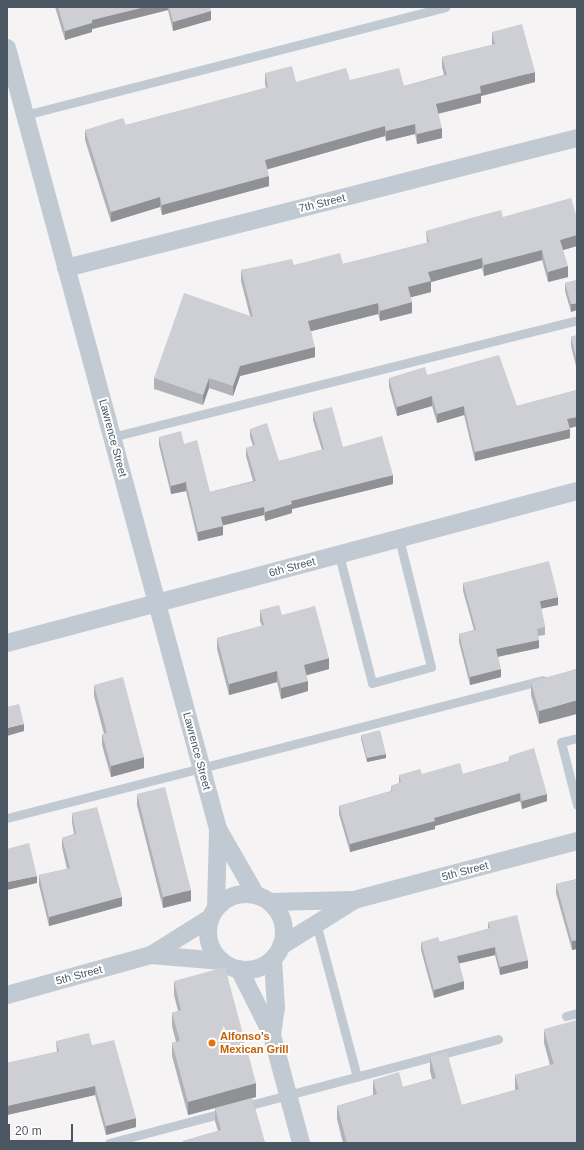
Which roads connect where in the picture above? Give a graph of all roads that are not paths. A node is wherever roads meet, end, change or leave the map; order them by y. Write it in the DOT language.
graph roads {
  1 [pos="445,7"];
  2 [pos="7,48"];
  3 [pos="25,115"];
  4 [pos="577,138"];
  5 [pos="66,268"];
  6 [pos="577,320"];
  7 [pos="112,437"];
  8 [pos="577,491"];
  9 [pos="399,539"];
  10 [pos="339,554"];
  11 [pos="157,603"];
  12 [pos="7,643"];
  13 [pos="554,677"];
  14 [pos="577,738"];
  15 [pos="202,767"];
  16 [pos="577,805"];
  17 [pos="7,818"];
  18 [pos="218,829"];
  19 [pos="577,841"];
  20 [pos="263,899"];
  21 [pos="354,900"];
  22 [pos="213,913"];
  23 [pos="316,924"];
  24 [pos="277,952"];
  25 [pos="151,955"];
  26 [pos="222,961"];
  27 [pos="239,969"];
  28 [pos="7,995"];
  29 [pos="577,1013"];
  30 [pos="566,1016"];
  31 [pos="272,1035"];
  32 [pos="498,1039"];
  33 [pos="357,1077"];
  34 [pos="288,1095"];
  35 [pos="109,1143"];
  36 [pos="301,1143"];
  1 -- 3 [label="lane"];
  2 -- 3 [label="street, Lawrence Street"];
  3 -- 5 [label="street, Lawrence Street"];
  4 -- 5 [label="street, 7th Street"];
  5 -- 7 [label="street, Lawrence Street"];
  6 -- 7 [label="lane"];
  7 -- 11 [label="street, Lawrence Street"];
  8 -- 9 [label="street, 6th Street"];
  9 -- 10 [label="street, 6th Street"];
  9 -- 10 [label="lane"];
  10 -- 11 [label="street, 6th Street"];
  11 -- 12 [label="street, 6th Street"];
  11 -- 15 [label="street, Lawrence Street"];
  13 -- 15 [label="lane"];
  14 -- 16 [label="lane"];
  15 -- 17 [label="lane"];
  15 -- 18 [label="street, Lawrence Street"];
  18 -- 20 [label="street, Lawrence Street"];
  18 -- 22 [label="street, Lawrence Street"];
  19 -- 21 [label="street, 5th Street"];
  20 -- 21 [label="street, 5th Street"];
  20 -- 22 [label="street"];
  20 -- 24 [label="street"];
  21 -- 23 [label="street, 5th Street"];
  22 -- 25 [label="street, 5th Street"];
  22 -- 26 [label="street"];
  23 -- 24 [label="street, 5th Street"];
  23 -- 33 [label="lane"];
  24 -- 27 [label="street"];
  24 -- 31 [label="street"];
  25 -- 26 [label="street, 5th Street"];
  25 -- 28 [label="street, 5th Street"];
  26 -- 27 [label="street"];
  27 -- 31 [label="street"];
  29 -- 30 [label="lane"];
  31 -- 34 [label="street"];
  32 -- 33 [label="lane"];
  33 -- 34 [label="lane"];
  34 -- 35 [label="lane"];
  34 -- 36 [label="street"];
}
